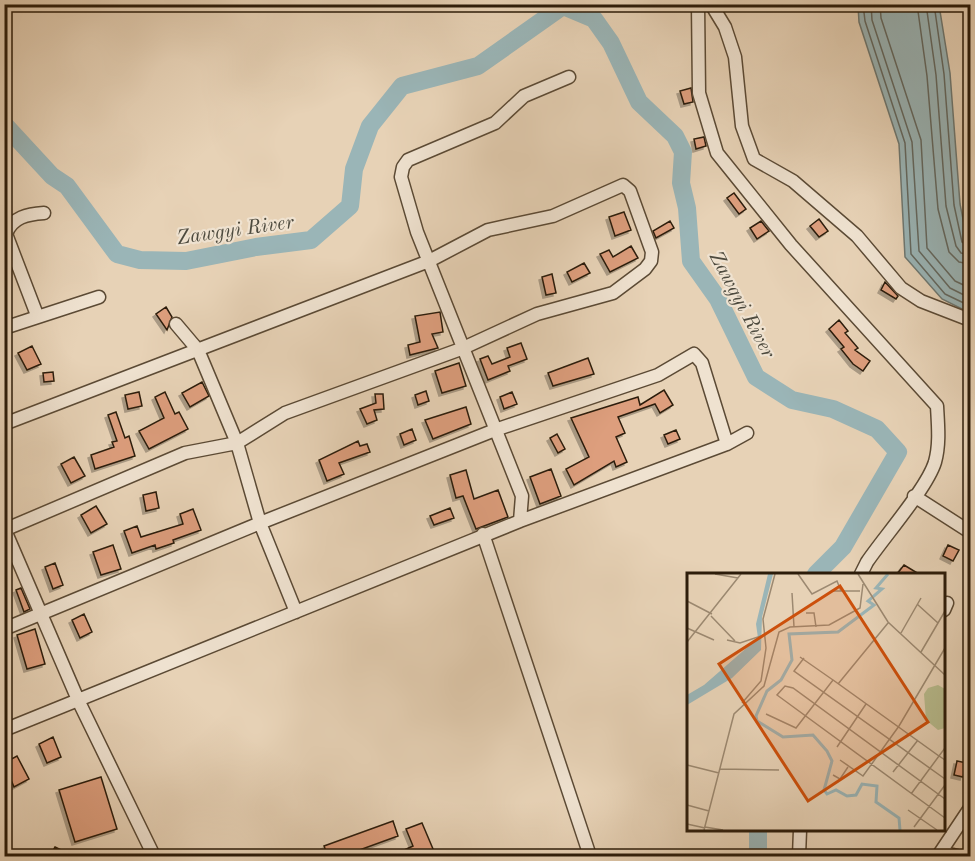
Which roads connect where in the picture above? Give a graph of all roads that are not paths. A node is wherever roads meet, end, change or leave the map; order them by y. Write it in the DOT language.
graph roads {
  1 [pos="698,4"];
  2 [pos="711,4"];
  3 [pos="569,77"];
  4 [pos="44,213"];
  5 [pos="429,261"];
  6 [pos="99,297"];
  7 [pos="37,315"];
  8 [pos="970,320"];
  9 [pos="177,324"];
  10 [pos="4,328"];
  11 [pos="461,349"];
  12 [pos="198,350"];
  13 [pos="4,424"];
  14 [pos="495,430"];
  15 [pos="747,432"];
  16 [pos="237,443"];
  17 [pos="727,444"];
  18 [pos="914,496"];
  19 [pos="520,521"];
  20 [pos="260,524"];
  21 [pos="5,529"];
  22 [pos="970,532"];
  23 [pos="483,534"];
  24 [pos="862,573"];
  25 [pos="296,612"];
  26 [pos="42,615"];
  27 [pos="4,629"];
  28 [pos="79,702"];
  29 [pos="4,730"];
  30 [pos="970,808"];
  31 [pos="801,831"];
  32 [pos="939,854"];
  33 [pos="154,856"];
  34 [pos="590,856"];
  35 [pos="799,856"];
  36 [pos="957,856"];
  1 -- 18 [label="street"];
  2 -- 8 [label="street"];
  3 -- 5 [label="street"];
  4 -- 7 [label="street"];
  5 -- 11 [label="street"];
  5 -- 11 [label="street"];
  5 -- 12 [label="street"];
  6 -- 7 [label="street"];
  7 -- 10 [label="street"];
  9 -- 12 [label="street"];
  11 -- 14 [label="street"];
  11 -- 16 [label="street"];
  12 -- 13 [label="street"];
  12 -- 16 [label="street"];
  14 -- 17 [label="street"];
  14 -- 19 [label="street"];
  14 -- 20 [label="street"];
  15 -- 17 [label="street"];
  16 -- 20 [label="street"];
  16 -- 21 [label="street"];
  17 -- 19 [label="street"];
  18 -- 22 [label="street"];
  18 -- 24 [label="street"];
  19 -- 23 [label="street"];
  20 -- 25 [label="street"];
  20 -- 26 [label="street"];
  21 -- 26 [label="street"];
  23 -- 25 [label="street"];
  23 -- 34 [label="street"];
  25 -- 28 [label="street"];
  26 -- 27 [label="street"];
  26 -- 28 [label="street"];
  28 -- 29 [label="street"];
  28 -- 33 [label="street"];
  30 -- 32 [label="street"];
  31 -- 35 [label="street"];
  32 -- 36 [label="street"];
}
